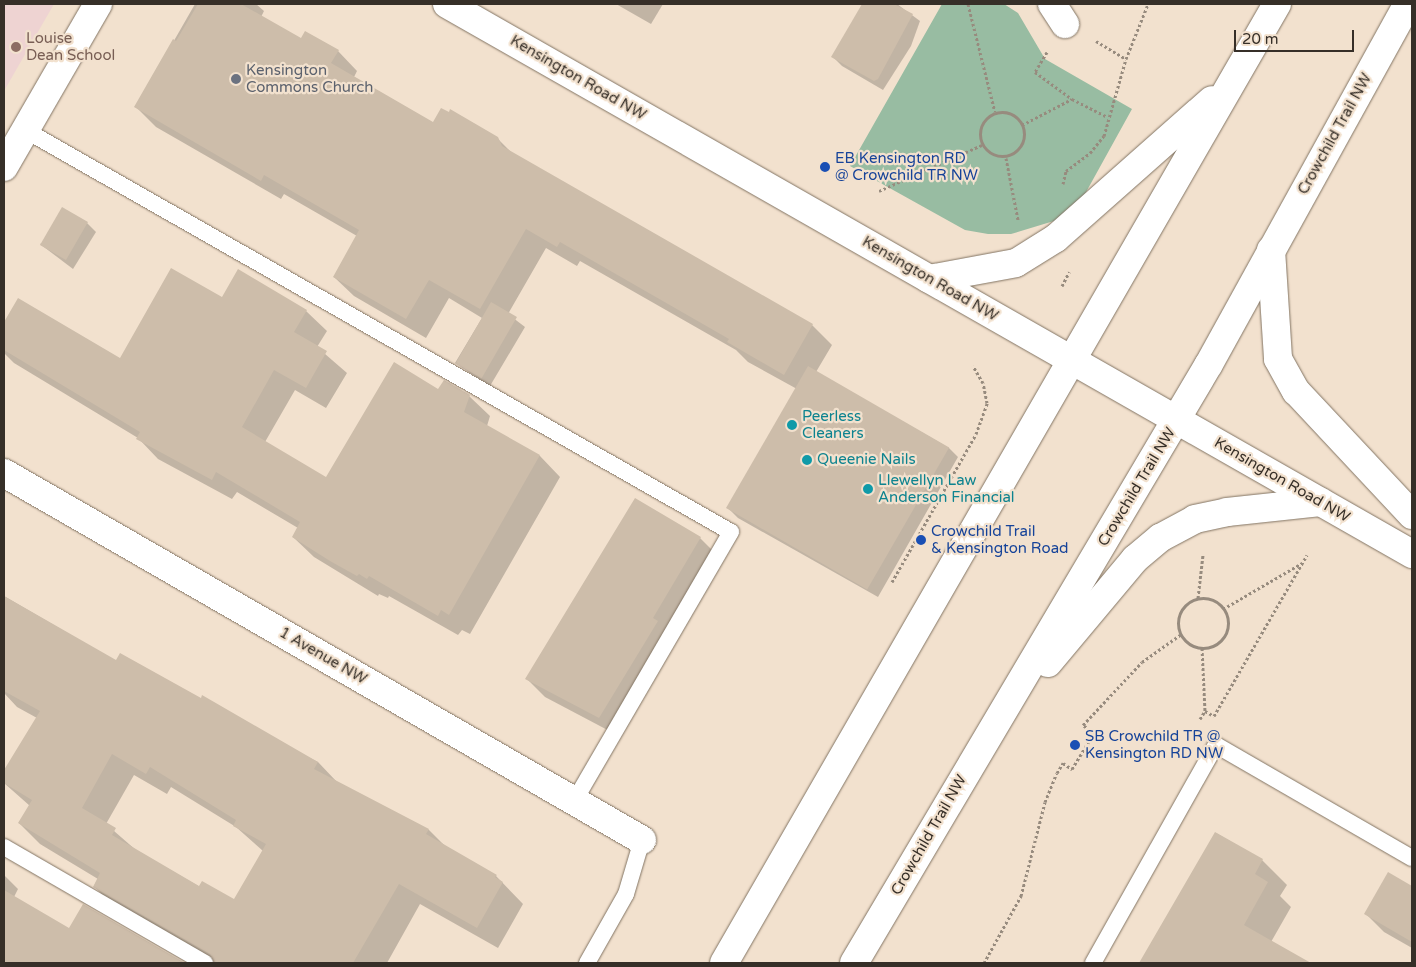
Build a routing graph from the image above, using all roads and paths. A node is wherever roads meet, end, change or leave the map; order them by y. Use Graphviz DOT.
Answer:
graph roads {
  1 [pos="98,4"];
  2 [pos="447,4"];
  3 [pos="968,4"];
  4 [pos="1148,4"];
  5 [pos="1277,4"];
  6 [pos="1408,4"];
  7 [pos="1058,14"];
  8 [pos="1228,86"];
  9 [pos="1072,99"];
  10 [pos="995,112"];
  11 [pos="1107,117"];
  12 [pos="1022,125"];
  13 [pos="25,130"];
  14 [pos="982,145"];
  15 [pos="1006,158"];
  16 [pos="4,167"];
  17 [pos="1062,186"];
  18 [pos="879,191"];
  19 [pos="1019,226"];
  20 [pos="1271,250"];
  21 [pos="929,279"];
  22 [pos="1072,361"];
  23 [pos="973,366"];
  24 [pos="1177,419"];
  25 [pos="4,473"];
  26 [pos="1320,502"];
  27 [pos="1412,515"];
  28 [pos="1203,547"];
  29 [pos="1412,554"];
  30 [pos="1302,563"];
  31 [pos="892,582"];
  32 [pos="1198,598"];
  33 [pos="1223,609"];
  34 [pos="1180,635"];
  35 [pos="1202,648"];
  36 [pos="1205,711"];
  37 [pos="986,738"];
  38 [pos="575,800"];
  39 [pos="642,840"];
  40 [pos="4,847"];
  41 [pos="1412,858"];
  42 [pos="205,963"];
  43 [pos="587,963"];
  44 [pos="724,963"];
  45 [pos="854,963"];
  46 [pos="984,963"];
  47 [pos="1093,963"];
  1 -- 13 [label="main road"];
  2 -- 21 [label="main road, Kensington Road NW"];
  3 -- 10 [label="path"];
  4 -- 11 [label="path"];
  5 -- 8 [label="main road"];
  6 -- 20 [label="main road, Crowchild Trail NW"];
  7 -- 9 [label="path"];
  8 -- 21 [label="main road"];
  8 -- 22 [label="main road"];
  9 -- 11 [label="path"];
  9 -- 12 [label="path"];
  10 -- 12 [label="path"];
  10 -- 14 [label="path"];
  11 -- 17 [label="path"];
  12 -- 15 [label="path"];
  13 -- 16 [label="main road"];
  13 -- 38 [label="lane"];
  14 -- 15 [label="path"];
  14 -- 18 [label="path"];
  15 -- 19 [label="path"];
  20 -- 24 [label="main road, Crowchild Trail NW"];
  20 -- 27 [label="main road"];
  21 -- 22 [label="main road, Kensington Road NW"];
  22 -- 24 [label="main road, Kensington Road NW"];
  22 -- 44 [label="main road"];
  23 -- 31 [label="path"];
  24 -- 26 [label="main road, Kensington Road NW"];
  24 -- 37 [label="main road, Crowchild Trail NW"];
  25 -- 38 [label="main road, 1 Avenue NW"];
  26 -- 29 [label="main road, Kensington Road NW"];
  26 -- 37 [label="main road"];
  28 -- 32 [label="path"];
  30 -- 33 [label="path"];
  32 -- 33 [label="path"];
  32 -- 34 [label="path"];
  33 -- 35 [label="path"];
  34 -- 35 [label="path"];
  34 -- 46 [label="path"];
  35 -- 36 [label="path"];
  37 -- 45 [label="main road, Crowchild Trail NW"];
  38 -- 39 [label="main road, 1 Avenue NW"];
  39 -- 43 [label="lane"];
  40 -- 42 [label="lane"];
  41 -- 47 [label="lane"];
}
